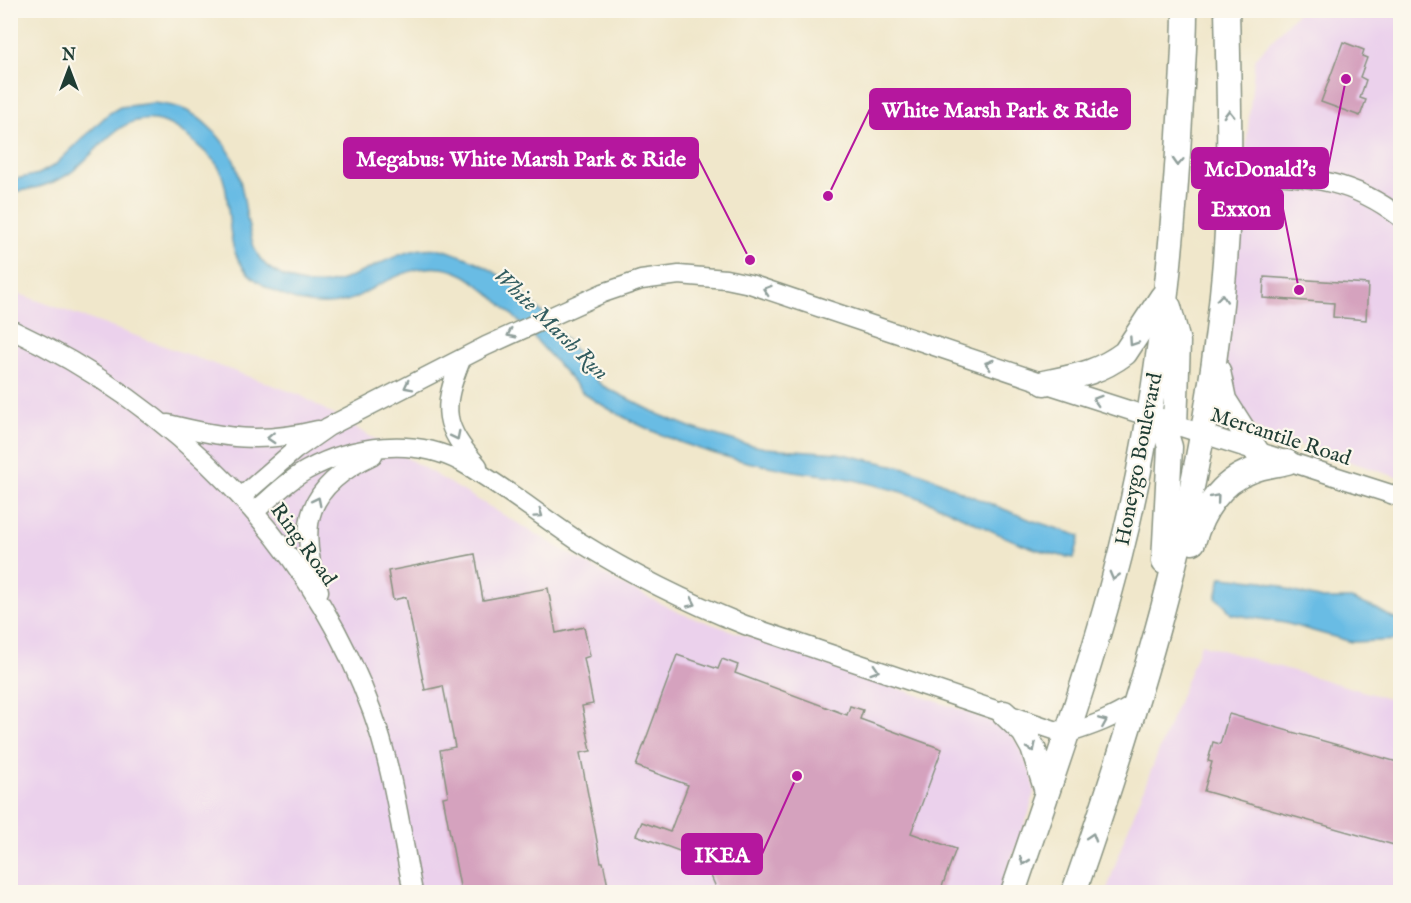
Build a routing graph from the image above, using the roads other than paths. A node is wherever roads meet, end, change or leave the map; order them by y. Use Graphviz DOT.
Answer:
graph roads {
  1 [pos="1185,10"];
  2 [pos="1227,10"];
  3 [pos="1229,172"];
  4 [pos="1401,217"];
  5 [pos="1165,293"];
  6 [pos="10,329"];
  7 [pos="1215,356"];
  8 [pos="460,360"];
  9 [pos="1044,383"];
  10 [pos="1162,421"];
  11 [pos="164,423"];
  12 [pos="328,427"];
  13 [pos="1204,435"];
  14 [pos="392,446"];
  15 [pos="1257,452"];
  16 [pos="1287,462"];
  17 [pos="491,481"];
  18 [pos="241,497"];
  19 [pos="1401,497"];
  20 [pos="254,512"];
  21 [pos="329,618"];
  22 [pos="1160,619"];
  23 [pos="1147,668"];
  24 [pos="1136,703"];
  25 [pos="1004,713"];
  26 [pos="1066,734"];
  27 [pos="1047,791"];
  28 [pos="413,892"];
  29 [pos="1013,892"];
  30 [pos="1074,892"];
  1 -- 5 [label="main road, one-way"];
  3 -- 2 [label="main road, one-way"];
  3 -- 4 [label="street"];
  7 -- 3 [label="main road, one-way"];
  5 -- 9 [label="main road, one-way"];
  5 -- 10 [label="main road"];
  6 -- 11 [label="street, Ring Road"];
  7 -- 13 [label="main road"];
  7 -- 15 [label="main road"];
  9 -- 8 [label="street, Mercantile Road, one-way"];
  8 -- 12 [label="street, Mercantile Road, one-way"];
  8 -- 17 [label="street, one-way"];
  10 -- 9 [label="street, Mercantile Road, one-way"];
  10 -- 13 [label="street, Mercantile Road"];
  10 -- 22 [label="main road"];
  10 -- 26 [label="main road, Honeygo Boulevard, one-way"];
  12 -- 11 [label="street, one-way"];
  11 -- 18 [label="street, Ring Road"];
  12 -- 18 [label="street"];
  13 -- 15 [label="street, Mercantile Road"];
  13 -- 22 [label="main road"];
  14 -- 17 [label="street"];
  14 -- 20 [label="street"];
  21 -- 14 [label="street, one-way"];
  15 -- 16 [label="street, Mercantile Road"];
  16 -- 19 [label="street, Mercantile Road"];
  23 -- 16 [label="main road, one-way"];
  17 -- 25 [label="street, one-way"];
  18 -- 20 [label="street, Ring Road"];
  20 -- 21 [label="street, Ring Road"];
  21 -- 28 [label="street, Ring Road"];
  22 -- 23 [label="main road"];
  23 -- 24 [label="main road"];
  26 -- 24 [label="street, one-way"];
  30 -- 24 [label="main road, one-way"];
  25 -- 26 [label="street"];
  25 -- 27 [label="main road, one-way"];
  26 -- 27 [label="main road, Honeygo Boulevard"];
  27 -- 29 [label="main road, Honeygo Boulevard, one-way"];
}
